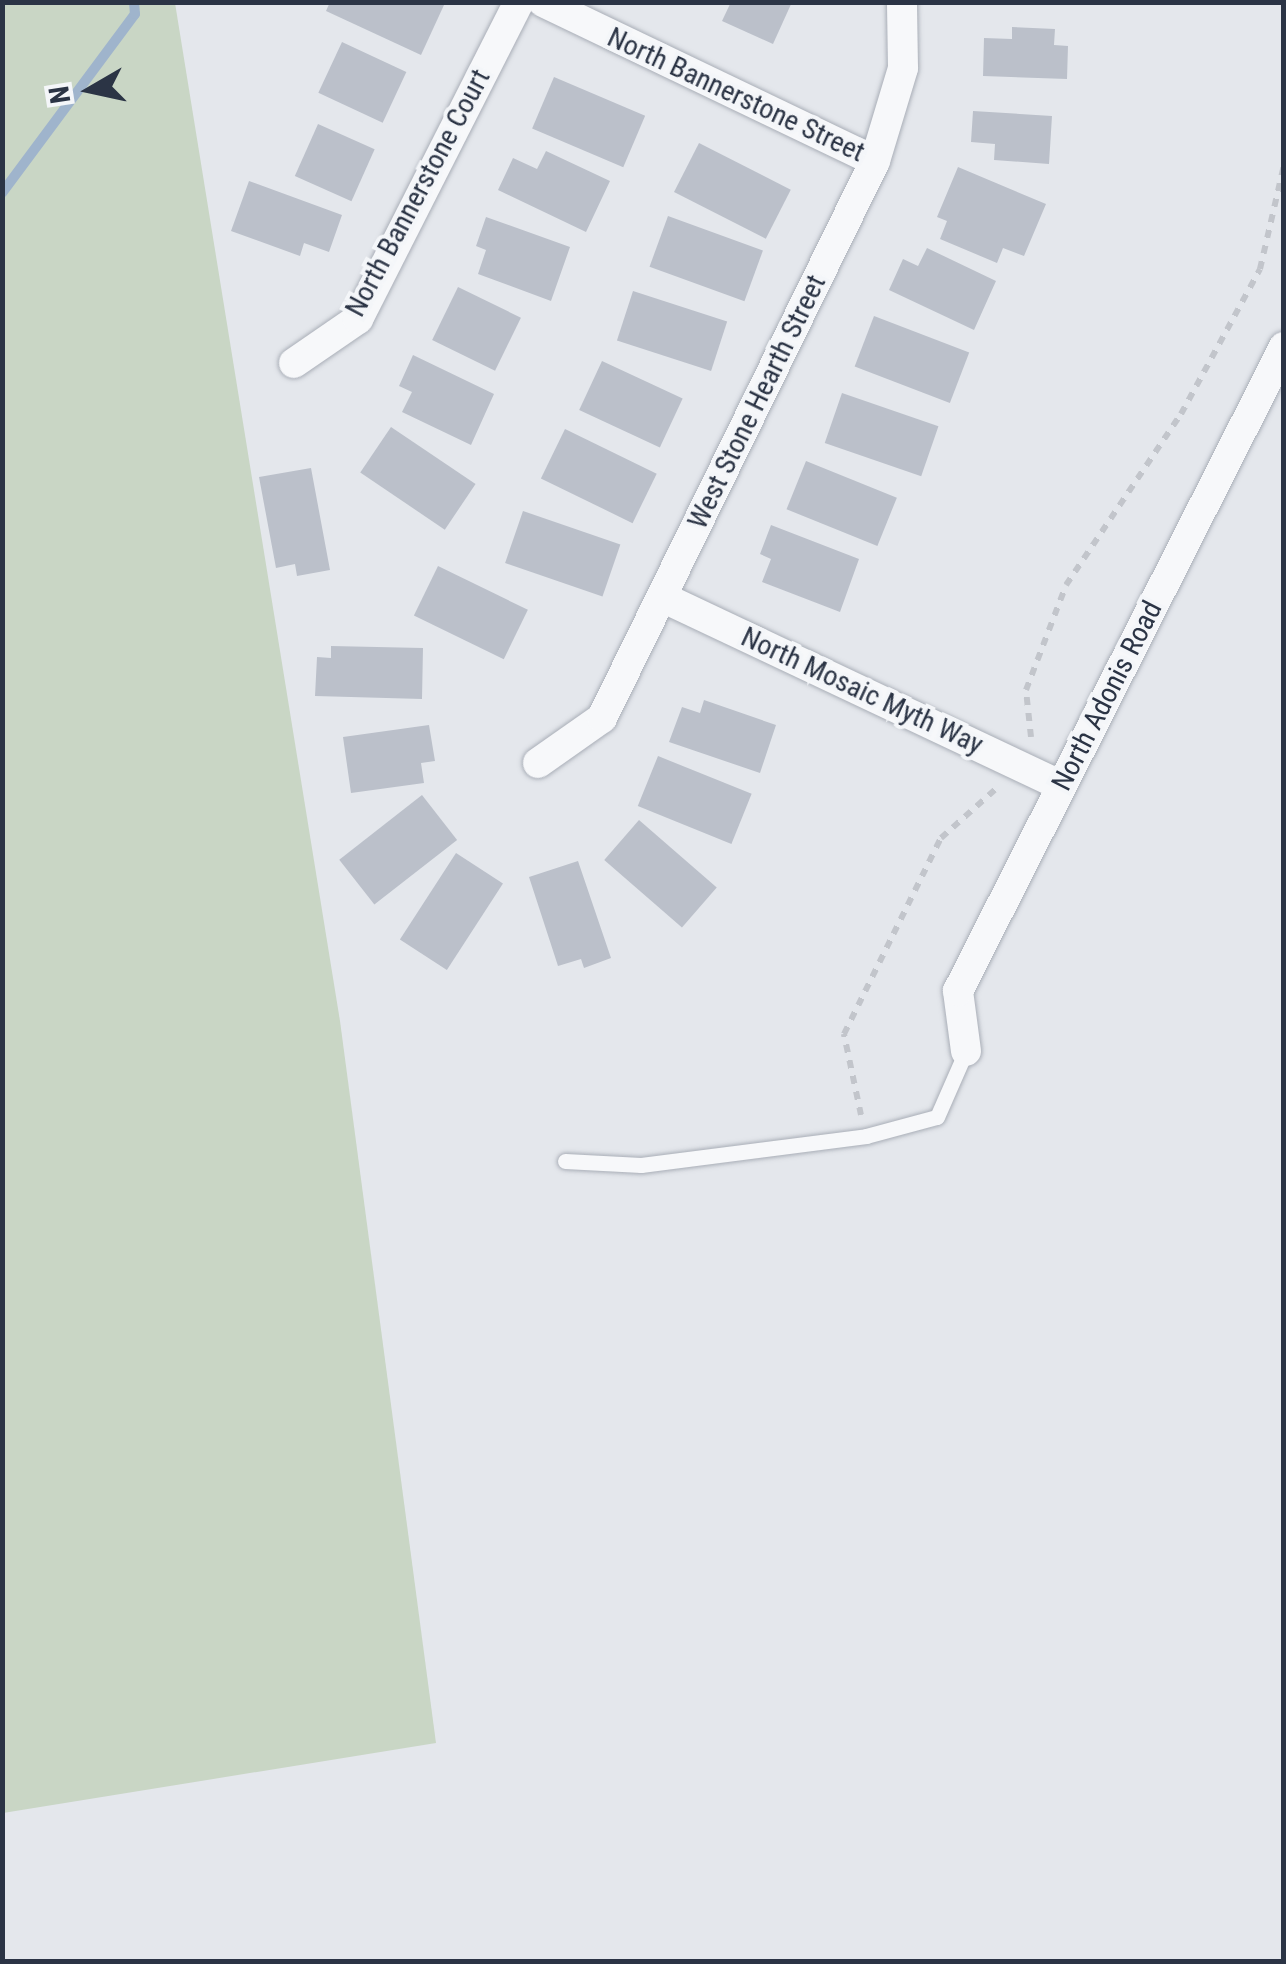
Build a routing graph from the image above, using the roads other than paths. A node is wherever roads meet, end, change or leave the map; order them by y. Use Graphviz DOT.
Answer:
graph roads {
  1 [pos="518,2"];
  2 [pos="543,2"];
  3 [pos="902,2"];
  4 [pos="875,161"];
  5 [pos="1284,347"];
  6 [pos="294,363"];
  7 [pos="662,597"];
  8 [pos="538,763"];
  9 [pos="1062,786"];
  10 [pos="966,1051"];
  11 [pos="565,1161"];
  1 -- 6 [label="street, North Bannerstone Court"];
  2 -- 4 [label="street, North Bannerstone Street"];
  3 -- 4 [label="street, West Stone Hearth Street"];
  4 -- 7 [label="street, West Stone Hearth Street"];
  5 -- 9 [label="street, North Adonis Road"];
  7 -- 8 [label="street, West Stone Hearth Street"];
  7 -- 9 [label="street, North Mosaic Myth Way"];
  9 -- 10 [label="street, North Adonis Road"];
  10 -- 11 [label="lane"];
}
